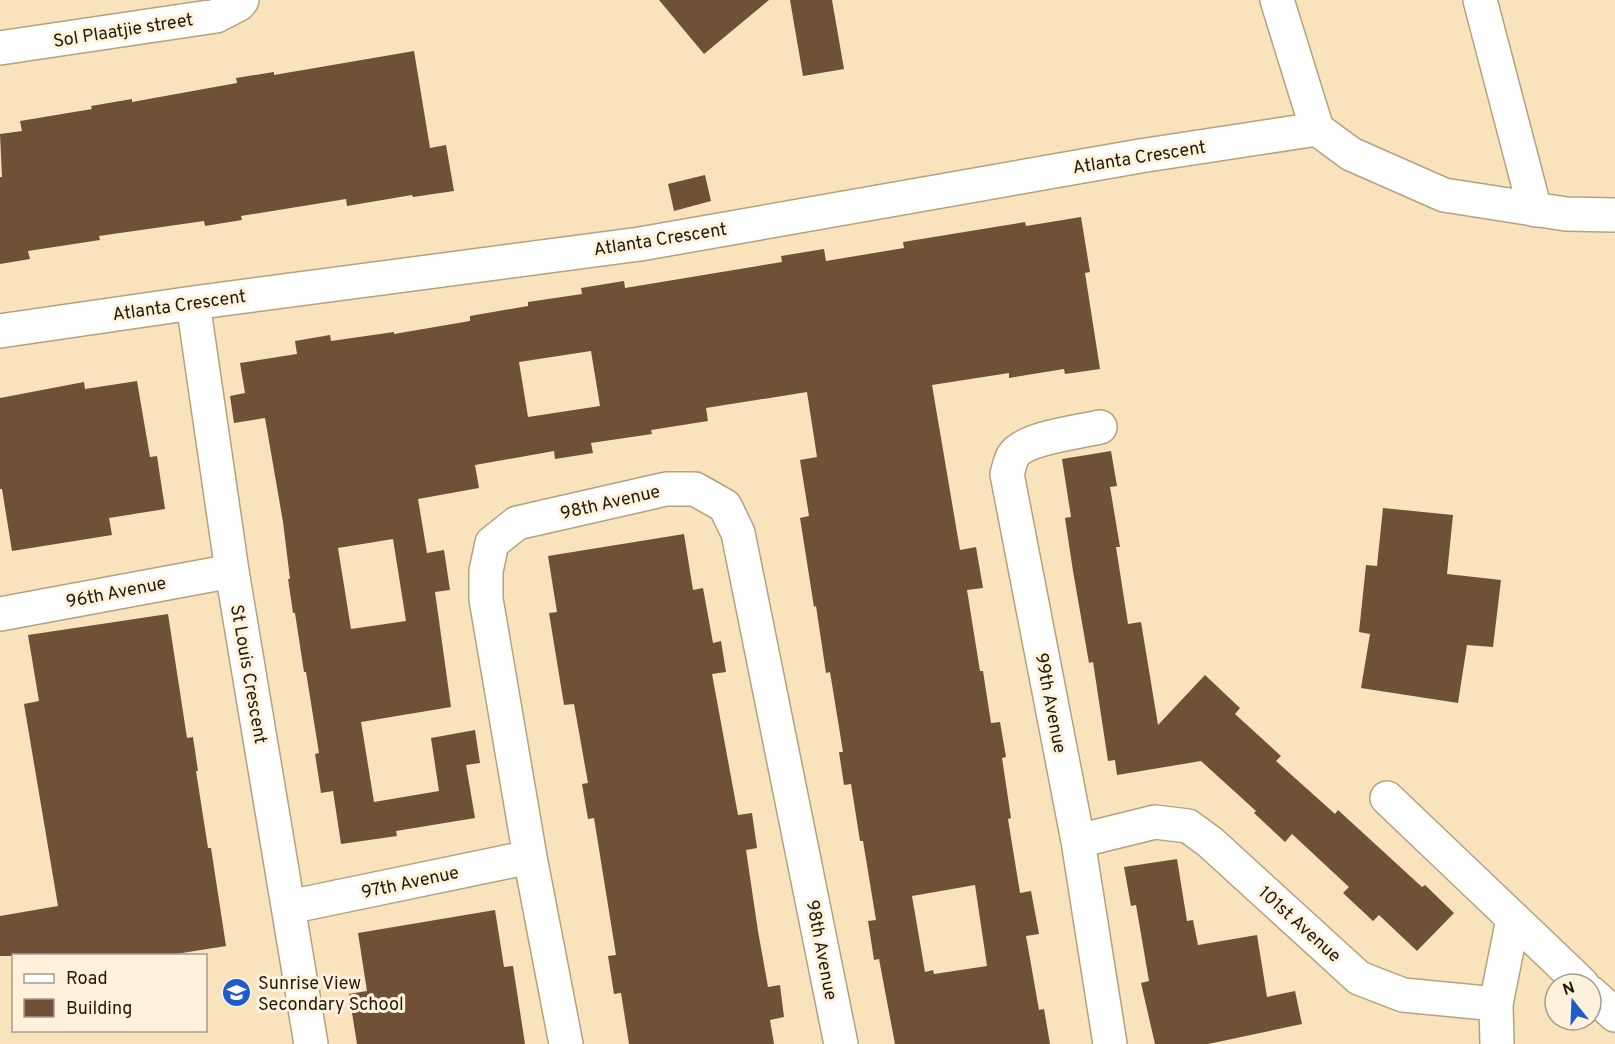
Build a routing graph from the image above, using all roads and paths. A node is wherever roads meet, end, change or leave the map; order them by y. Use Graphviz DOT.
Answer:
graph roads {
  1 [pos="242,0"];
  2 [pos="1277,0"];
  3 [pos="1480,0"];
  4 [pos="1,42"];
  5 [pos="1317,129"];
  6 [pos="1535,210"];
  7 [pos="1615,215"];
  8 [pos="193,303"];
  9 [pos="0,331"];
  10 [pos="1100,427"];
  11 [pos="232,571"];
  12 [pos="0,614"];
  13 [pos="1387,798"];
  14 [pos="1078,841"];
  15 [pos="530,858"];
  16 [pos="289,907"];
  17 [pos="1513,919"];
  18 [pos="1569,972"];
  19 [pos="1496,1004"];
  20 [pos="1603,1004"];
  21 [pos="1615,1016"];
  22 [pos="311,1044"];
  23 [pos="566,1044"];
  24 [pos="841,1044"];
  25 [pos="1110,1044"];
  26 [pos="1497,1044"];
  1 -- 4 [label="street, Sol Plaatjie street"];
  2 -- 5 [label="street"];
  3 -- 6 [label="street"];
  5 -- 6 [label="street"];
  5 -- 8 [label="street, Atlanta Crescent"];
  6 -- 7 [label="street"];
  8 -- 9 [label="street, Atlanta Crescent"];
  8 -- 11 [label="street, St Louis Crescent"];
  10 -- 14 [label="street, 99th Avenue"];
  11 -- 12 [label="street, 96th Avenue"];
  11 -- 16 [label="street, St Louis Crescent"];
  13 -- 17 [label="street"];
  14 -- 19 [label="street, 101st Avenue"];
  14 -- 25 [label="street, 99th Avenue"];
  15 -- 16 [label="street, 97th Avenue"];
  15 -- 23 [label="street, 98th Avenue"];
  15 -- 24 [label="street, 98th Avenue"];
  16 -- 22 [label="street, St Louis Crescent"];
  17 -- 18 [label="street"];
  17 -- 19 [label="street"];
  19 -- 26 [label="street"];
  20 -- 21 [label="street"];
}
